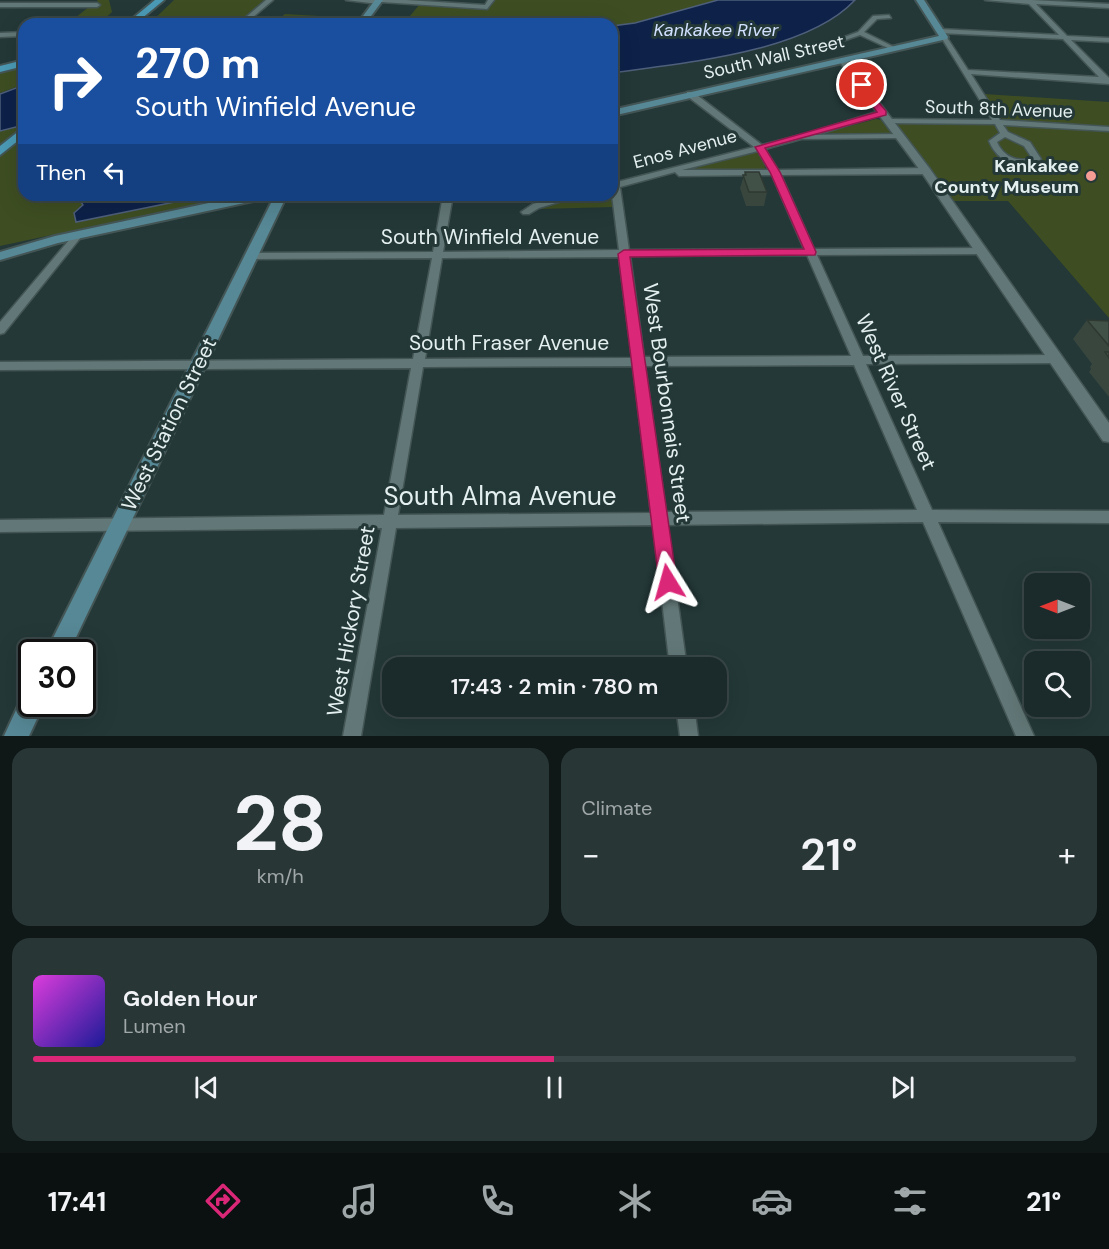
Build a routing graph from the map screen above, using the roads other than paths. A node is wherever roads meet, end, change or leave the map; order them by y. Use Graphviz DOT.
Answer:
graph roads {
  1 [pos="20,0"];
  2 [pos="160,0"];
  3 [pos="270,0"];
  4 [pos="349,0"];
  5 [pos="491,0"];
  6 [pos="920,0"];
  7 [pos="988,0"];
  8 [pos="379,1"];
  9 [pos="1030,1"];
  10 [pos="0,5"];
  11 [pos="12,5"];
  12 [pos="97,5"];
  13 [pos="1109,6"];
  14 [pos="0,13"];
  15 [pos="889,17"];
  16 [pos="138,18"];
  17 [pos="146,18"];
  18 [pos="248,18"];
  19 [pos="365,18"];
  20 [pos="860,33"];
  21 [pos="0,34"];
  22 [pos="18,34"];
  23 [pos="942,34"];
  24 [pos="1065,37"];
  25 [pos="1109,40"];
  26 [pos="834,42"];
  27 [pos="892,48"];
  28 [pos="843,61"];
  29 [pos="18,62"];
  30 [pos="0,67"];
  31 [pos="967,72"];
  32 [pos="1108,81"];
  33 [pos="690,94"];
  34 [pos="618,112"];
  35 [pos="886,117"];
  36 [pos="18,122"];
  37 [pos="999,122"];
  38 [pos="1109,129"];
  39 [pos="1005,134"];
  40 [pos="18,136"];
  41 [pos="900,136"];
  42 [pos="0,137"];
  43 [pos="801,137"];
  44 [pos="760,147"];
  45 [pos="0,152"];
  46 [pos="926,171"];
  47 [pos="775,172"];
  48 [pos="660,173"];
  49 [pos="618,183"];
  50 [pos="235,201"];
  51 [pos="278,201"];
  52 [pos="447,201"];
  53 [pos="555,201"];
  54 [pos="616,201"];
  55 [pos="526,212"];
  56 [pos="78,235"];
  57 [pos="55,240"];
  58 [pos="0,249"];
  59 [pos="981,251"];
  60 [pos="811,252"];
  61 [pos="624,254"];
  62 [pos="437,255"];
  63 [pos="0,256"];
  64 [pos="251,256"];
  65 [pos="0,330"];
  66 [pos="1054,359"];
  67 [pos="859,360"];
  68 [pos="639,362"];
  69 [pos="418,363"];
  70 [pos="197,365"];
  71 [pos="0,366"];
  72 [pos="1109,436"];
  73 [pos="928,516"];
  74 [pos="1109,517"];
  75 [pos="660,519"];
  76 [pos="390,521"];
  77 [pos="120,524"];
  78 [pos="0,526"];
  79 [pos="63,639"];
  80 [pos="679,657"];
  81 [pos="26,717"];
  82 [pos="686,717"];
  83 [pos="16,736"];
  84 [pos="352,736"];
  85 [pos="689,736"];
  86 [pos="1025,736"];
  1 -- 11 [label="street"];
  2 -- 16 [label="main road"];
  2 -- 17 [label="main road"];
  3 -- 18 [label="street"];
  4 -- 8 [label="street"];
  5 -- 8 [label="street"];
  6 -- 23 [label="main road"];
  7 -- 9 [label="street"];
  8 -- 19 [label="main road"];
  9 -- 13 [label="street"];
  9 -- 24 [label="street"];
  10 -- 11 [label="street"];
  11 -- 12 [label="street"];
  11 -- 14 [label="street"];
  15 -- 20 [label="street"];
  20 -- 26 [label="street"];
  20 -- 27 [label="street"];
  21 -- 22 [label="street"];
  23 -- 24 [label="street"];
  23 -- 27 [label="main road, South Wall Street"];
  23 -- 31 [label="street"];
  24 -- 25 [label="street"];
  24 -- 32 [label="street"];
  27 -- 28 [label="main road, South Wall Street"];
  28 -- 33 [label="main road, South Wall Street"];
  28 -- 35 [label="street"];
  29 -- 30 [label="main road"];
  31 -- 32 [label="street"];
  31 -- 37 [label="street"];
  33 -- 34 [label="main road, South Wall Street"];
  33 -- 44 [label="street, West River Street"];
  35 -- 37 [label="street, South 8th Avenue"];
  35 -- 41 [label="street"];
  35 -- 43 [label="street, Enos Avenue"];
  36 -- 42 [label="main road"];
  37 -- 38 [label="street, South 8th Avenue"];
  37 -- 39 [label="street"];
  39 -- 39 [label="street"];
  40 -- 45 [label="main road"];
  41 -- 43 [label="street, Enos Avenue"];
  41 -- 46 [label="street"];
  43 -- 44 [label="street, Enos Avenue"];
  44 -- 47 [label="street, West River Street"];
  44 -- 48 [label="street, Enos Avenue"];
  46 -- 47 [label="street"];
  46 -- 59 [label="street"];
  47 -- 48 [label="street"];
  47 -- 60 [label="street, West River Street"];
  48 -- 49 [label="street, Enos Avenue"];
  50 -- 56 [label="main road"];
  51 -- 64 [label="main road, West Station Street"];
  52 -- 62 [label="street, West Hickory Street"];
  53 -- 55 [label="street"];
  54 -- 61 [label="street, West Bourbonnais Street"];
  56 -- 57 [label="main road"];
  56 -- 65 [label="street"];
  57 -- 58 [label="main road"];
  57 -- 63 [label="main road"];
  59 -- 60 [label="street, South Winfield Avenue"];
  59 -- 66 [label="street"];
  60 -- 61 [label="street, South Winfield Avenue"];
  60 -- 67 [label="street, West River Street"];
  61 -- 62 [label="street, South Winfield Avenue"];
  61 -- 68 [label="street, West Bourbonnais Street"];
  62 -- 64 [label="street, South Winfield Avenue"];
  62 -- 69 [label="street, West Hickory Street"];
  64 -- 70 [label="main road, West Station Street"];
  66 -- 67 [label="street, South Fraser Avenue"];
  66 -- 72 [label="street"];
  67 -- 68 [label="street, South Fraser Avenue"];
  67 -- 73 [label="street, West River Street"];
  68 -- 69 [label="street, South Fraser Avenue"];
  68 -- 75 [label="street, West Bourbonnais Street"];
  69 -- 70 [label="street, South Fraser Avenue"];
  69 -- 76 [label="street, West Hickory Street"];
  70 -- 71 [label="street, South Fraser Avenue"];
  70 -- 77 [label="main road, West Station Street"];
  73 -- 74 [label="street, South Alma Avenue"];
  73 -- 75 [label="street, South Alma Avenue"];
  73 -- 86 [label="street, West River Street"];
  75 -- 76 [label="street, South Alma Avenue"];
  75 -- 80 [label="street, West Bourbonnais Street"];
  76 -- 77 [label="street, South Alma Avenue"];
  76 -- 84 [label="street, West Hickory Street"];
  77 -- 78 [label="street, South Alma Avenue"];
  77 -- 79 [label="main road, West Station Street"];
  81 -- 83 [label="main road"];
  82 -- 85 [label="street"];
}
